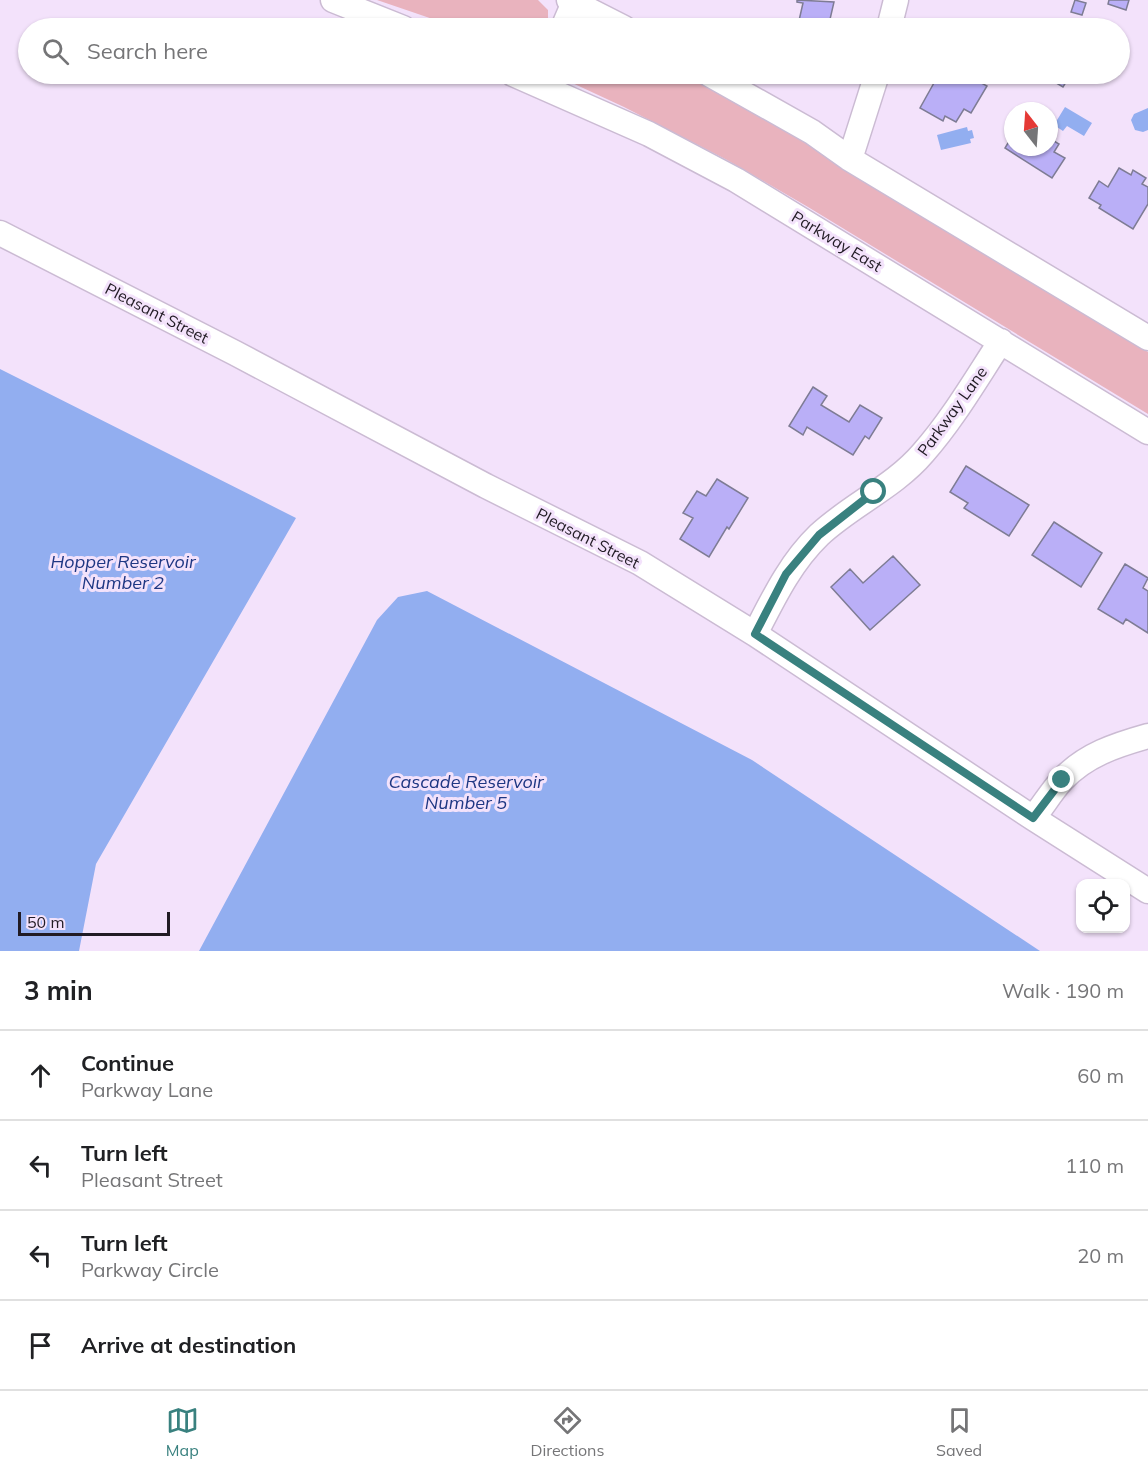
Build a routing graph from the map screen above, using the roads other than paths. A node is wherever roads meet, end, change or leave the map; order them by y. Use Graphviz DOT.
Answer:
graph roads {
  1 [pos="333,0"];
  2 [pos="896,0"];
  3 [pos="573,1"];
  4 [pos="378,18"];
  5 [pos="567,18"];
  6 [pos="605,18"];
  7 [pos="892,18"];
  8 [pos="551,84"];
  9 [pos="727,84"];
  10 [pos="873,84"];
  11 [pos="850,159"];
  12 [pos="0,233"];
  13 [pos="1148,338"];
  14 [pos="1001,341"];
  15 [pos="1148,432"];
  16 [pos="755,634"];
  17 [pos="1148,736"];
  18 [pos="1033,818"];
  19 [pos="1148,891"];
  1 -- 4 [label="street"];
  2 -- 7 [label="street"];
  3 -- 5 [label="street"];
  3 -- 6 [label="street"];
  8 -- 14 [label="street, Parkway East"];
  9 -- 11 [label="street"];
  10 -- 11 [label="street"];
  11 -- 13 [label="street"];
  12 -- 16 [label="street, Pleasant Street"];
  14 -- 15 [label="street, Parkway East"];
  14 -- 16 [label="street, Parkway Lane"];
  16 -- 18 [label="street, Pleasant Street"];
  17 -- 18 [label="street"];
  18 -- 19 [label="street, Pleasant Street"];
}
